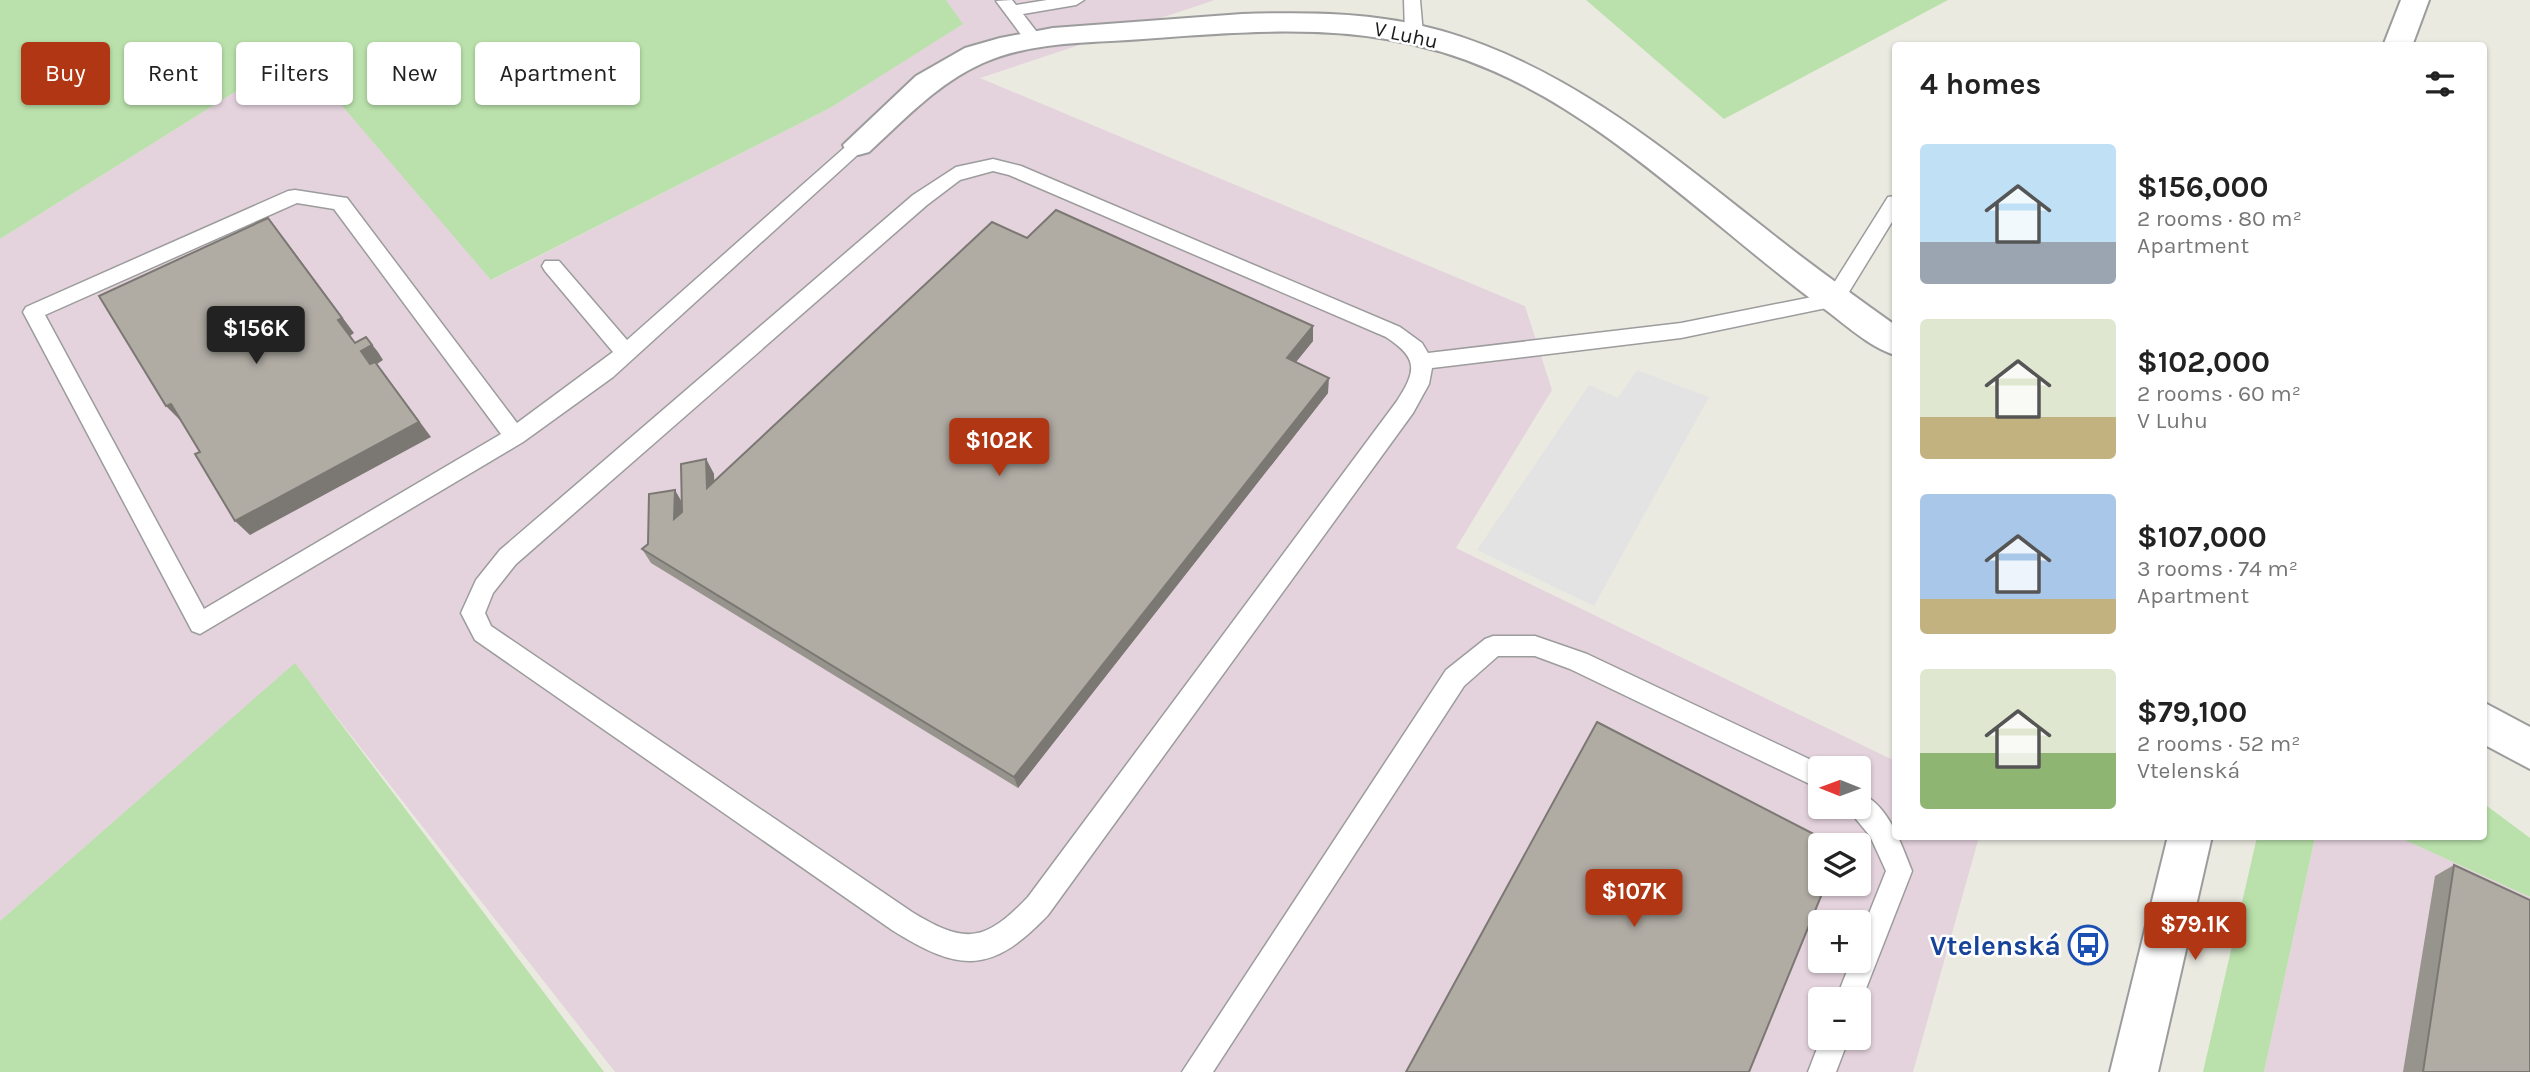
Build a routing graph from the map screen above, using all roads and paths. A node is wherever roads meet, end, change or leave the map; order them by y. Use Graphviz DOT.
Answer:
graph roads {
  1 [pos="1076,0"];
  2 [pos="1412,0"];
  3 [pos="2415,0"];
  4 [pos="1008,5"];
  5 [pos="1414,34"];
  6 [pos="1034,40"];
  7 [pos="2399,42"];
  8 [pos="858,145"];
  9 [pos="1892,207"];
  10 [pos="552,266"];
  11 [pos="1834,300"];
  12 [pos="1892,340"];
  13 [pos="626,353"];
  14 [pos="1423,361"];
  15 [pos="515,436"];
  16 [pos="2487,724"];
  17 [pos="2530,750"];
  18 [pos="1808,771"];
  19 [pos="1871,818"];
  20 [pos="2189,840"];
  21 [pos="1855,987"];
  22 [pos="1830,1050"];
  23 [pos="1196,1072"];
  24 [pos="1822,1072"];
  25 [pos="2134,1072"];
  1 -- 4 [label="lane"];
  2 -- 5 [label="lane"];
  3 -- 7 [label="street"];
  4 -- 6 [label="lane"];
  5 -- 6 [label="street, V Luhu"];
  5 -- 11 [label="street, V Luhu"];
  6 -- 8 [label="street, V Luhu"];
  8 -- 13 [label="lane"];
  9 -- 11 [label="lane"];
  10 -- 13 [label="lane"];
  11 -- 12 [label="street, V Luhu"];
  11 -- 14 [label="lane"];
  13 -- 15 [label="lane"];
  14 -- 14 [label="lane"];
  15 -- 15 [label="lane"];
  16 -- 17 [label="street"];
  18 -- 23 [label="lane"];
  19 -- 21 [label="lane"];
  20 -- 25 [label="street"];
  22 -- 24 [label="lane"];
}
